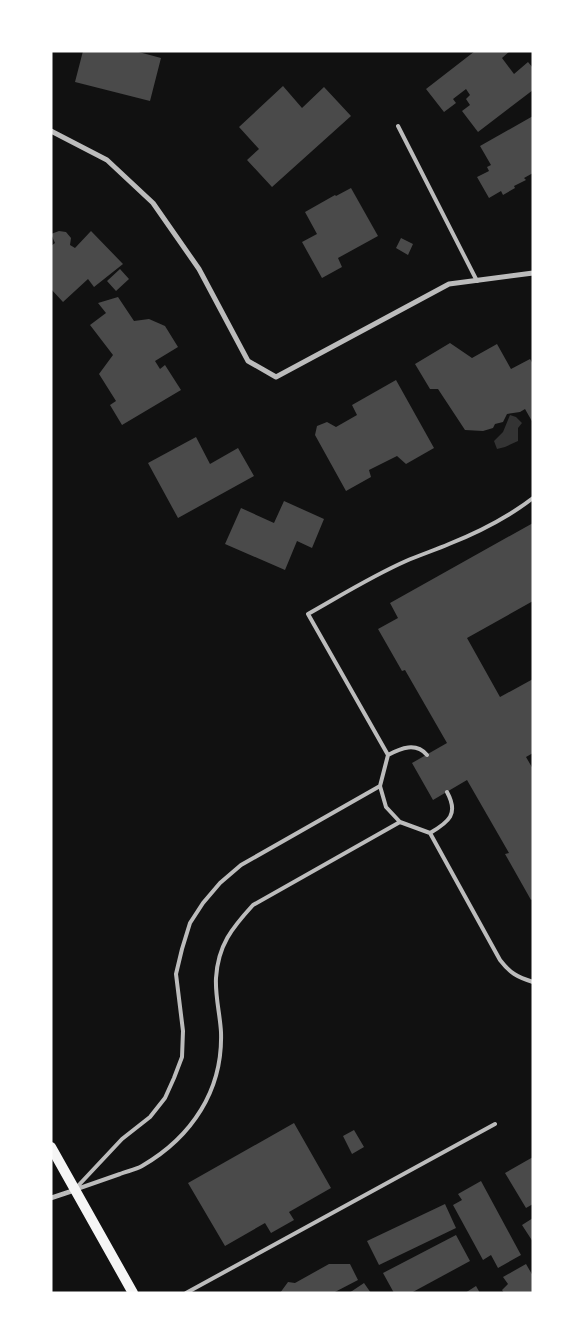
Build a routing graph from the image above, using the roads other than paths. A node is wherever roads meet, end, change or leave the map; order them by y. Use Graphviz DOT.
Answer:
graph roads {
  1 [pos="398,126"];
  2 [pos="51,131"];
  3 [pos="533,273"];
  4 [pos="477,281"];
  5 [pos="533,498"];
  6 [pos="388,755"];
  7 [pos="427,755"];
  8 [pos="380,786"];
  9 [pos="447,792"];
  10 [pos="400,822"];
  11 [pos="430,833"];
  12 [pos="533,982"];
  13 [pos="495,1124"];
  14 [pos="51,1147"];
  15 [pos="75,1190"];
  16 [pos="51,1198"];
  17 [pos="134,1293"];
  18 [pos="186,1293"];
  1 -- 4 [label="lane"];
  2 -- 4 [label="street"];
  3 -- 4 [label="street"];
  5 -- 6 [label="lane"];
  6 -- 7 [label="lane"];
  6 -- 8 [label="lane"];
  8 -- 10 [label="lane"];
  8 -- 15 [label="lane"];
  9 -- 11 [label="lane"];
  10 -- 11 [label="lane"];
  10 -- 15 [label="lane"];
  11 -- 12 [label="lane"];
  13 -- 18 [label="lane"];
  14 -- 15 [label="main road"];
  15 -- 16 [label="street"];
  15 -- 17 [label="main road"];
}
